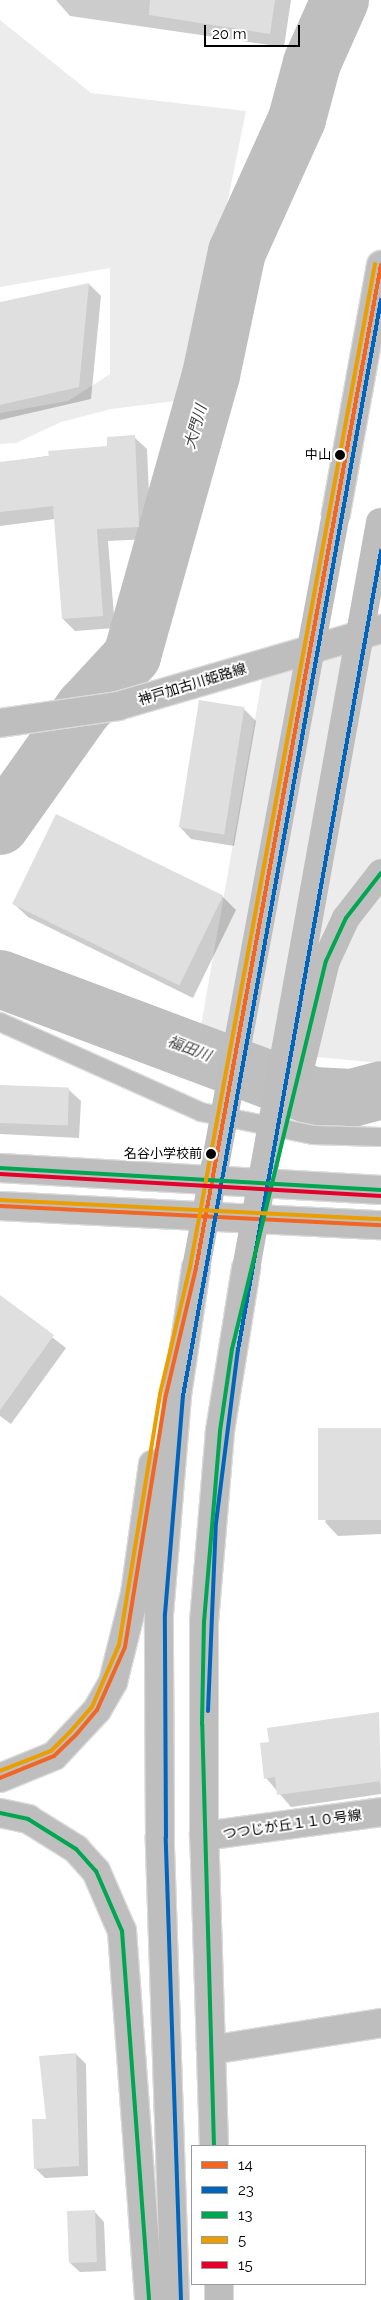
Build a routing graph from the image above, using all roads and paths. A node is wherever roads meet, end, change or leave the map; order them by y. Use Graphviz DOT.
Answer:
graph roads {
  1 [pos="381,265"];
  2 [pos="380,519"];
  3 [pos="381,629"];
  4 [pos="0,723"];
  5 [pos="381,873"];
  6 [pos="0,1022"];
  7 [pos="381,1137"];
  8 [pos="0,1168"];
  9 [pos="381,1190"];
  10 [pos="0,1206"];
  11 [pos="381,1224"];
  12 [pos="196,1268"];
  13 [pos="250,1269"];
  14 [pos="0,1778"];
  15 [pos="381,1812"];
  16 [pos="0,1813"];
  17 [pos="204,1836"];
  18 [pos="381,2023"];
  19 [pos="211,2050"];
  20 [pos="214,2145"];
  21 [pos="219,2285"];
  22 [pos="149,2300"];
  23 [pos="175,2300"];
  24 [pos="220,2300"];
  1 -- 12 [label="street, bridge"];
  2 -- 13 [label="street, bridge"];
  3 -- 4 [label="street, 神戸加古川姫路線"];
  5 -- 13 [label="street, bridge"];
  6 -- 7 [label="lane"];
  8 -- 9 [label="street"];
  10 -- 11 [label="street"];
  12 -- 14 [label="street"];
  12 -- 23 [label="street"];
  13 -- 17 [label="street"];
  15 -- 17 [label="street, つつじが丘１１０号線"];
  16 -- 22 [label="street"];
  17 -- 19 [label="street"];
  18 -- 19 [label="street"];
  19 -- 20 [label="street"];
  21 -- 24 [label="street"];
}
